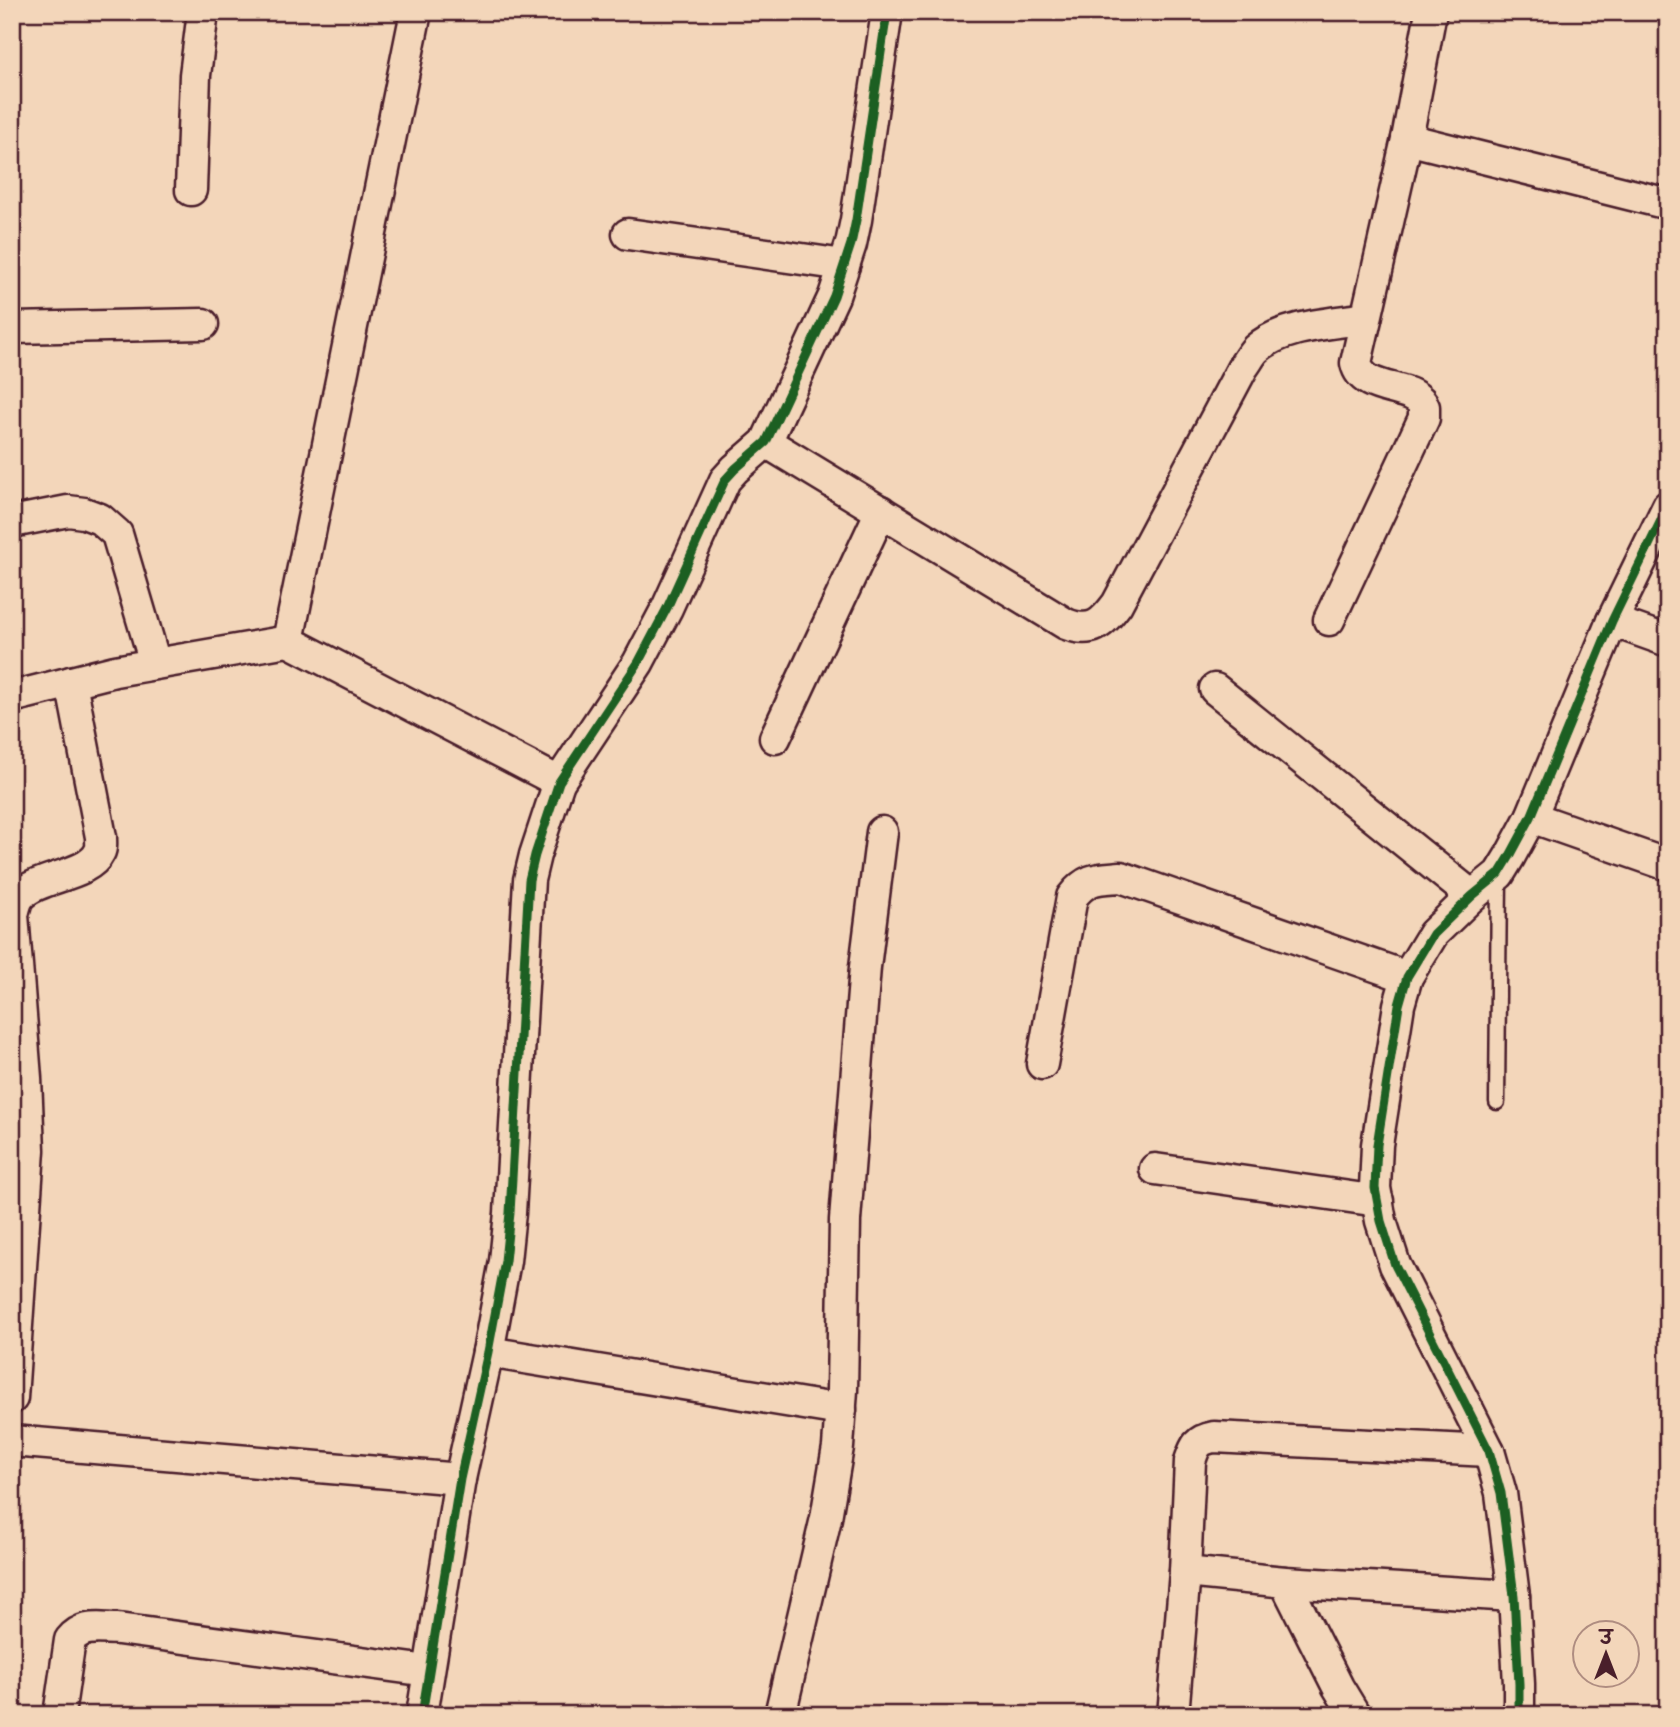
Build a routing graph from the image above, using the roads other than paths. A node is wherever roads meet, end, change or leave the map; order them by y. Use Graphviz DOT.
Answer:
graph roads {
  1 [pos="203,12"];
  2 [pos="416,12"];
  3 [pos="887,12"];
  4 [pos="1431,12"];
  5 [pos="1408,139"];
  6 [pos="191,190"];
  7 [pos="1668,204"];
  8 [pos="628,234"];
  9 [pos="844,265"];
  10 [pos="1366,318"];
  11 [pos="203,324"];
  12 [pos="12,328"];
  13 [pos="766,442"];
  14 [pos="1668,506"];
  15 [pos="881,511"];
  16 [pos="12,522"];
  17 [pos="1329,620"];
  18 [pos="1612,621"];
  19 [pos="288,641"];
  20 [pos="1668,642"];
  21 [pos="155,663"];
  22 [pos="71,682"];
  23 [pos="1215,690"];
  24 [pos="12,697"];
  25 [pos="775,738"];
  26 [pos="559,782"];
  27 [pos="1531,817"];
  28 [pos="882,832"];
  29 [pos="1668,865"];
  30 [pos="1499,874"];
  31 [pos="1472,896"];
  32 [pos="1406,977"];
  33 [pos="1042,1064"];
  34 [pos="1497,1102"];
  35 [pos="1155,1169"];
  36 [pos="1378,1201"];
  37 [pos="488,1352"];
  38 [pos="12,1398"];
  39 [pos="841,1410"];
  40 [pos="12,1441"];
  41 [pos="1489,1451"];
  42 [pos="460,1479"];
  43 [pos="1185,1572"];
  44 [pos="1285,1582"];
  45 [pos="1514,1596"];
  46 [pos="428,1671"];
  47 [pos="59,1715"];
  48 [pos="422,1715"];
  49 [pos="780,1715"];
  50 [pos="1173,1715"];
  51 [pos="1354,1715"];
  52 [pos="1518,1715"];
  1 -- 6 [label="street"];
  2 -- 19 [label="street"];
  3 -- 9 [label="street"];
  4 -- 5 [label="street"];
  5 -- 7 [label="street"];
  5 -- 10 [label="street"];
  8 -- 9 [label="street"];
  9 -- 13 [label="street"];
  10 -- 15 [label="street"];
  10 -- 17 [label="street"];
  11 -- 12 [label="street"];
  13 -- 15 [label="street"];
  13 -- 26 [label="street"];
  14 -- 18 [label="street"];
  15 -- 25 [label="street"];
  16 -- 21 [label="street"];
  18 -- 20 [label="street"];
  18 -- 27 [label="street"];
  19 -- 21 [label="street"];
  19 -- 26 [label="street"];
  21 -- 22 [label="street"];
  22 -- 24 [label="street"];
  22 -- 38 [label="street"];
  23 -- 31 [label="street"];
  26 -- 37 [label="street"];
  27 -- 29 [label="street"];
  27 -- 30 [label="street"];
  28 -- 39 [label="street"];
  30 -- 31 [label="street"];
  30 -- 34 [label="lane"];
  31 -- 32 [label="street"];
  32 -- 33 [label="street"];
  32 -- 36 [label="street"];
  35 -- 36 [label="street"];
  36 -- 41 [label="street"];
  37 -- 39 [label="street"];
  37 -- 42 [label="street"];
  39 -- 49 [label="street"];
  40 -- 42 [label="street"];
  41 -- 43 [label="street"];
  41 -- 45 [label="street"];
  42 -- 46 [label="street"];
  43 -- 44 [label="street"];
  43 -- 50 [label="street"];
  44 -- 45 [label="street"];
  44 -- 51 [label="street"];
  45 -- 52 [label="street"];
  46 -- 47 [label="street"];
  46 -- 48 [label="street"];
}
